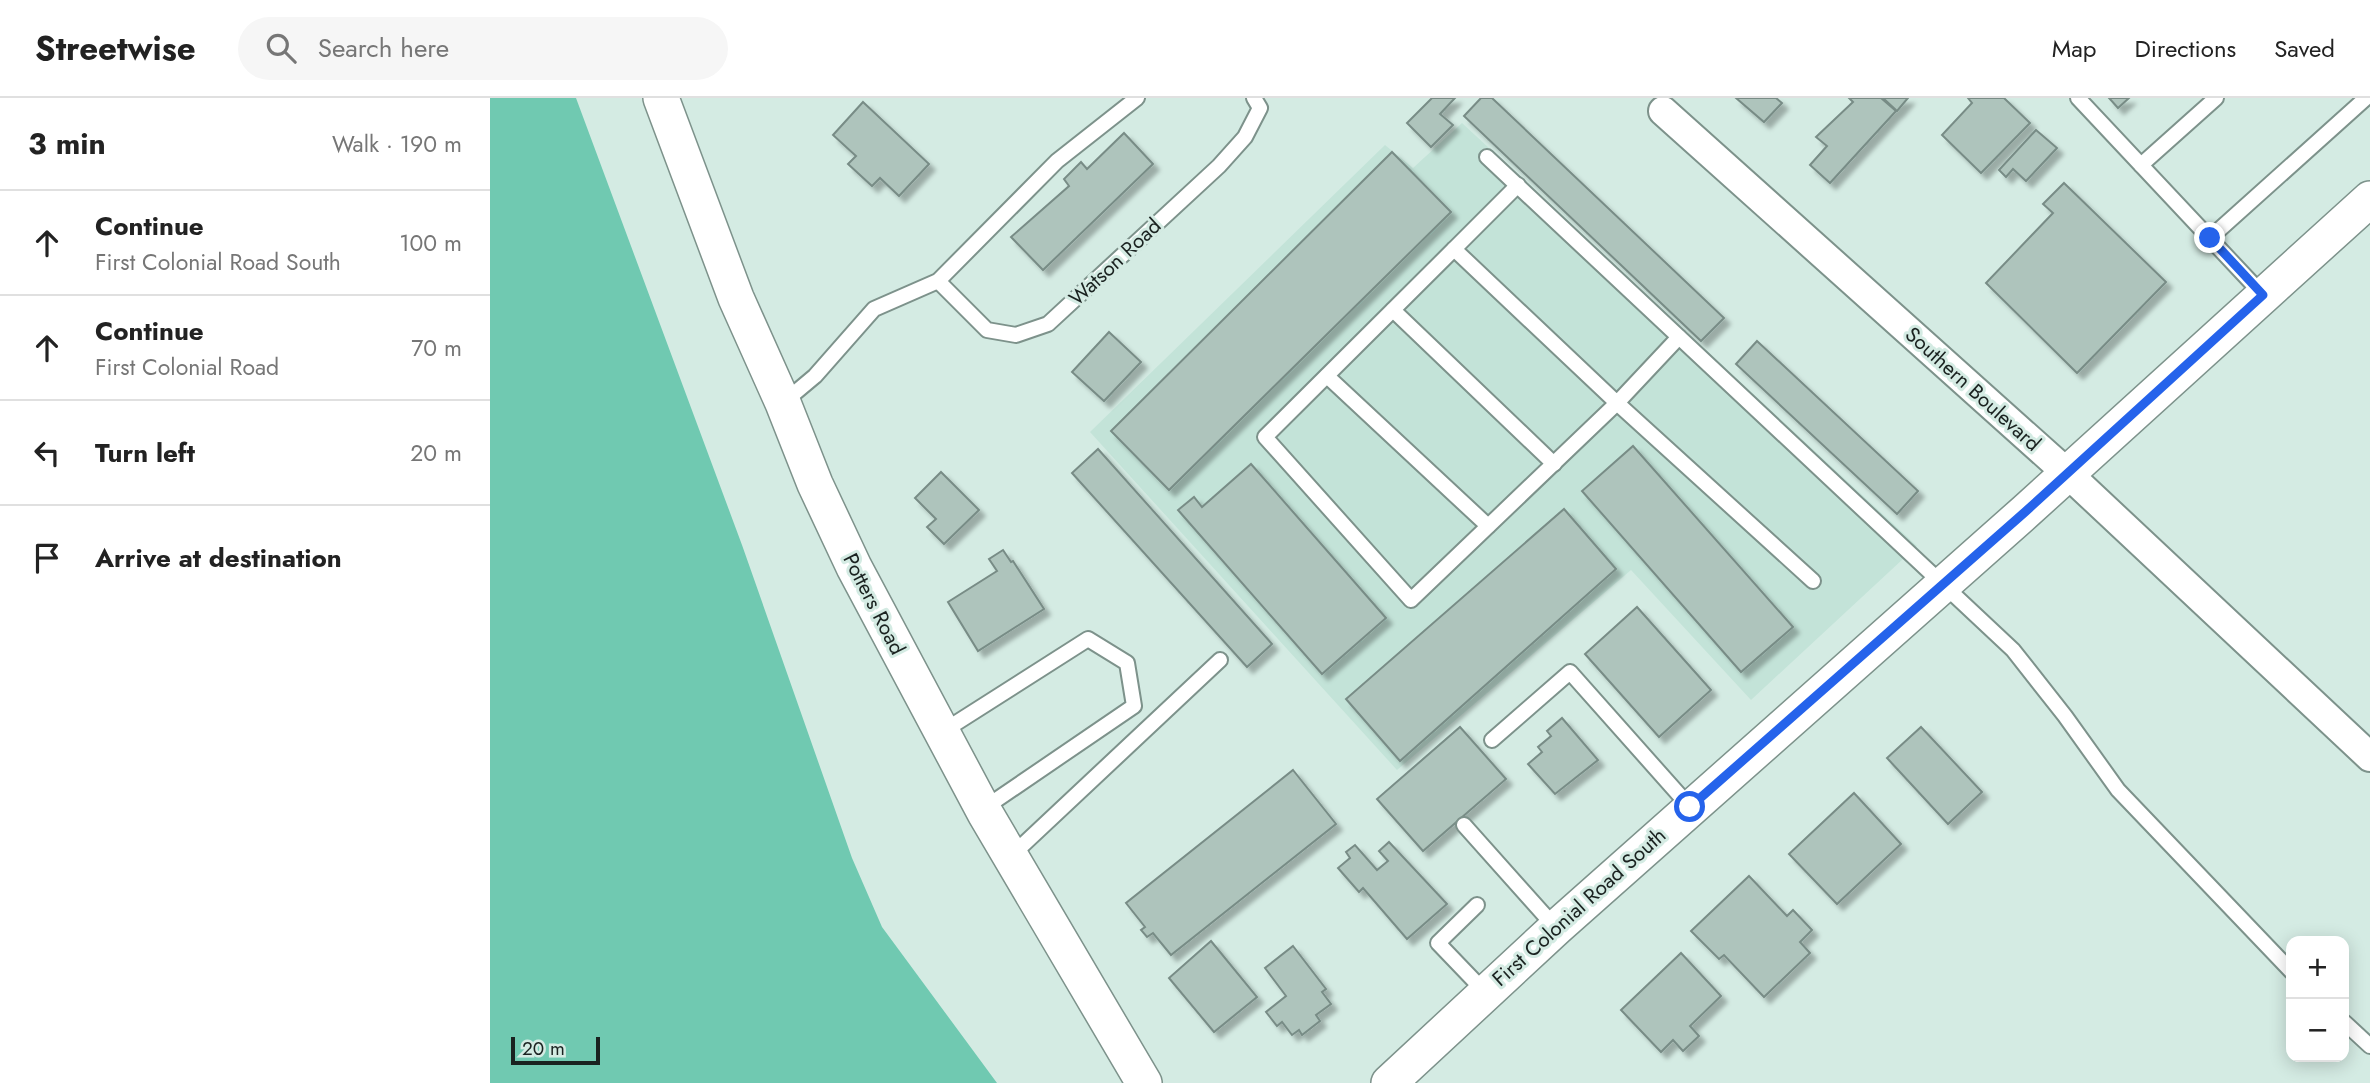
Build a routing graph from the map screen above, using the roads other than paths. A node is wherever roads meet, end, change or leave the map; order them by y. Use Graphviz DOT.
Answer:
graph roads {
  1 [pos="661,98"];
  2 [pos="1137,98"];
  3 [pos="1254,98"];
  4 [pos="2078,98"];
  5 [pos="2216,98"];
  6 [pos="2366,98"];
  7 [pos="1663,111"];
  8 [pos="1487,157"];
  9 [pos="2141,165"];
  10 [pos="1518,185"];
  11 [pos="2370,199"];
  12 [pos="2210,238"];
  13 [pos="1454,250"];
  14 [pos="938,281"];
  15 [pos="2263,295"];
  16 [pos="1393,310"];
  17 [pos="1679,337"];
  18 [pos="1327,376"];
  19 [pos="783,403"];
  20 [pos="1617,403"];
  21 [pos="1554,464"];
  22 [pos="2067,473"];
  23 [pos="1488,526"];
  24 [pos="1813,581"];
  25 [pos="1943,584"];
  26 [pos="1220,660"];
  27 [pos="941,733"];
  28 [pos="1492,740"];
  29 [pos="2370,757"];
  30 [pos="1690,807"];
  31 [pos="983,810"];
  32 [pos="1464,825"];
  33 [pos="1010,857"];
  34 [pos="1477,905"];
  35 [pos="1556,928"];
  36 [pos="2286,966"];
  37 [pos="1485,992"];
  38 [pos="2349,1027"];
  39 [pos="2370,1046"];
  40 [pos="1144,1083"];
  41 [pos="1389,1083"];
  1 -- 19 [label="street, Potters Road"];
  2 -- 14 [label="lane"];
  3 -- 14 [label="lane, Watson Road"];
  4 -- 9 [label="lane"];
  5 -- 9 [label="lane"];
  6 -- 12 [label="lane"];
  7 -- 22 [label="street, Southern Boulevard"];
  8 -- 10 [label="lane"];
  9 -- 12 [label="lane"];
  10 -- 13 [label="lane"];
  10 -- 17 [label="lane"];
  11 -- 15 [label="street, First Colonial Road South"];
  12 -- 15 [label="lane"];
  13 -- 16 [label="lane"];
  13 -- 20 [label="lane"];
  14 -- 19 [label="lane"];
  15 -- 22 [label="street, First Colonial Road South"];
  16 -- 18 [label="lane"];
  16 -- 21 [label="lane"];
  17 -- 20 [label="lane"];
  17 -- 25 [label="lane"];
  18 -- 23 [label="lane"];
  18 -- 23 [label="lane"];
  19 -- 27 [label="street, Potters Road"];
  20 -- 21 [label="lane"];
  20 -- 24 [label="lane"];
  21 -- 23 [label="lane"];
  22 -- 25 [label="street, First Colonial Road South"];
  22 -- 29 [label="street, Southern Boulevard"];
  25 -- 30 [label="street, First Colonial Road South"];
  25 -- 36 [label="lane"];
  26 -- 33 [label="lane"];
  27 -- 31 [label="street, Potters Road"];
  27 -- 31 [label="lane"];
  28 -- 30 [label="lane"];
  30 -- 35 [label="street, First Colonial Road South"];
  31 -- 33 [label="street, Potters Road"];
  32 -- 35 [label="lane"];
  33 -- 40 [label="street, Potters Road"];
  34 -- 37 [label="lane"];
  35 -- 37 [label="street, First Colonial Road South"];
  37 -- 41 [label="street, First Colonial Road South"];
  38 -- 39 [label="lane"];
}
